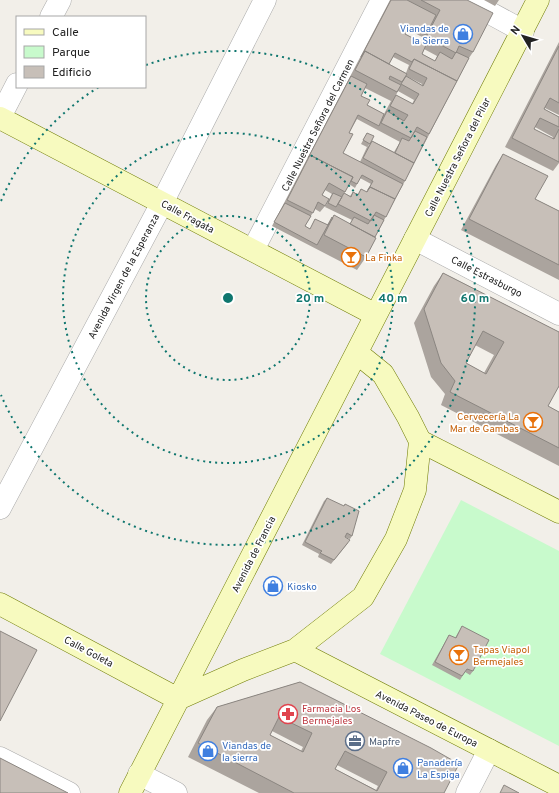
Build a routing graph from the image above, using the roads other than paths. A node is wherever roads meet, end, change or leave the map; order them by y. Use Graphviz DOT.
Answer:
graph roads {
  1 [pos="60,0"];
  2 [pos="265,0"];
  3 [pos="382,0"];
  4 [pos="466,0"];
  5 [pos="538,0"];
  6 [pos="52,16"];
  7 [pos="523,31"];
  8 [pos="16,86"];
  9 [pos="0,117"];
  10 [pos="162,203"];
  11 [pos="415,239"];
  12 [pos="253,250"];
  13 [pos="559,314"];
  14 [pos="376,315"];
  15 [pos="357,353"];
  16 [pos="420,441"];
  17 [pos="0,508"];
  18 [pos="559,512"];
  19 [pos="0,604"];
  20 [pos="295,650"];
  21 [pos="178,698"];
  22 [pos="489,750"];
  23 [pos="0,758"];
  24 [pos="140,774"];
  25 [pos="559,786"];
  26 [pos="70,793"];
  27 [pos="130,793"];
  28 [pos="176,793"];
  29 [pos="467,793"];
  1 -- 6 [label="street"];
  2 -- 10 [label="street, Avenida Virgen de la Esperanza"];
  3 -- 12 [label="street, Calle Nuestra Señora del Carmen"];
  4 -- 7 [label="street"];
  5 -- 7 [label="street, Calle Nuestra Señora del Pilar"];
  7 -- 11 [label="street, Calle Nuestra Señora del Pilar"];
  8 -- 9 [label="street"];
  9 -- 10 [label="street, Calle Fragata"];
  10 -- 12 [label="street, Calle Fragata"];
  10 -- 17 [label="street, Avenida Virgen de la Esperanza"];
  11 -- 13 [label="street, Calle Estrasburgo"];
  11 -- 14 [label="street, Calle Nuestra Señora del Pilar"];
  12 -- 14 [label="street, Calle Fragata"];
  14 -- 15 [label="street, Avenida de Francia"];
  15 -- 16 [label="street"];
  15 -- 21 [label="street, Avenida de Francia"];
  16 -- 18 [label="street"];
  16 -- 20 [label="street"];
  19 -- 21 [label="street, Calle Goleta"];
  20 -- 21 [label="street"];
  20 -- 22 [label="street, Avenida Paseo de Europa"];
  21 -- 24 [label="street, Avenida de Francia"];
  22 -- 25 [label="street, Avenida Paseo de Europa"];
  22 -- 29 [label="street"];
  23 -- 26 [label="street"];
  24 -- 27 [label="street, Avenida de Francia"];
  24 -- 28 [label="street"];
}
